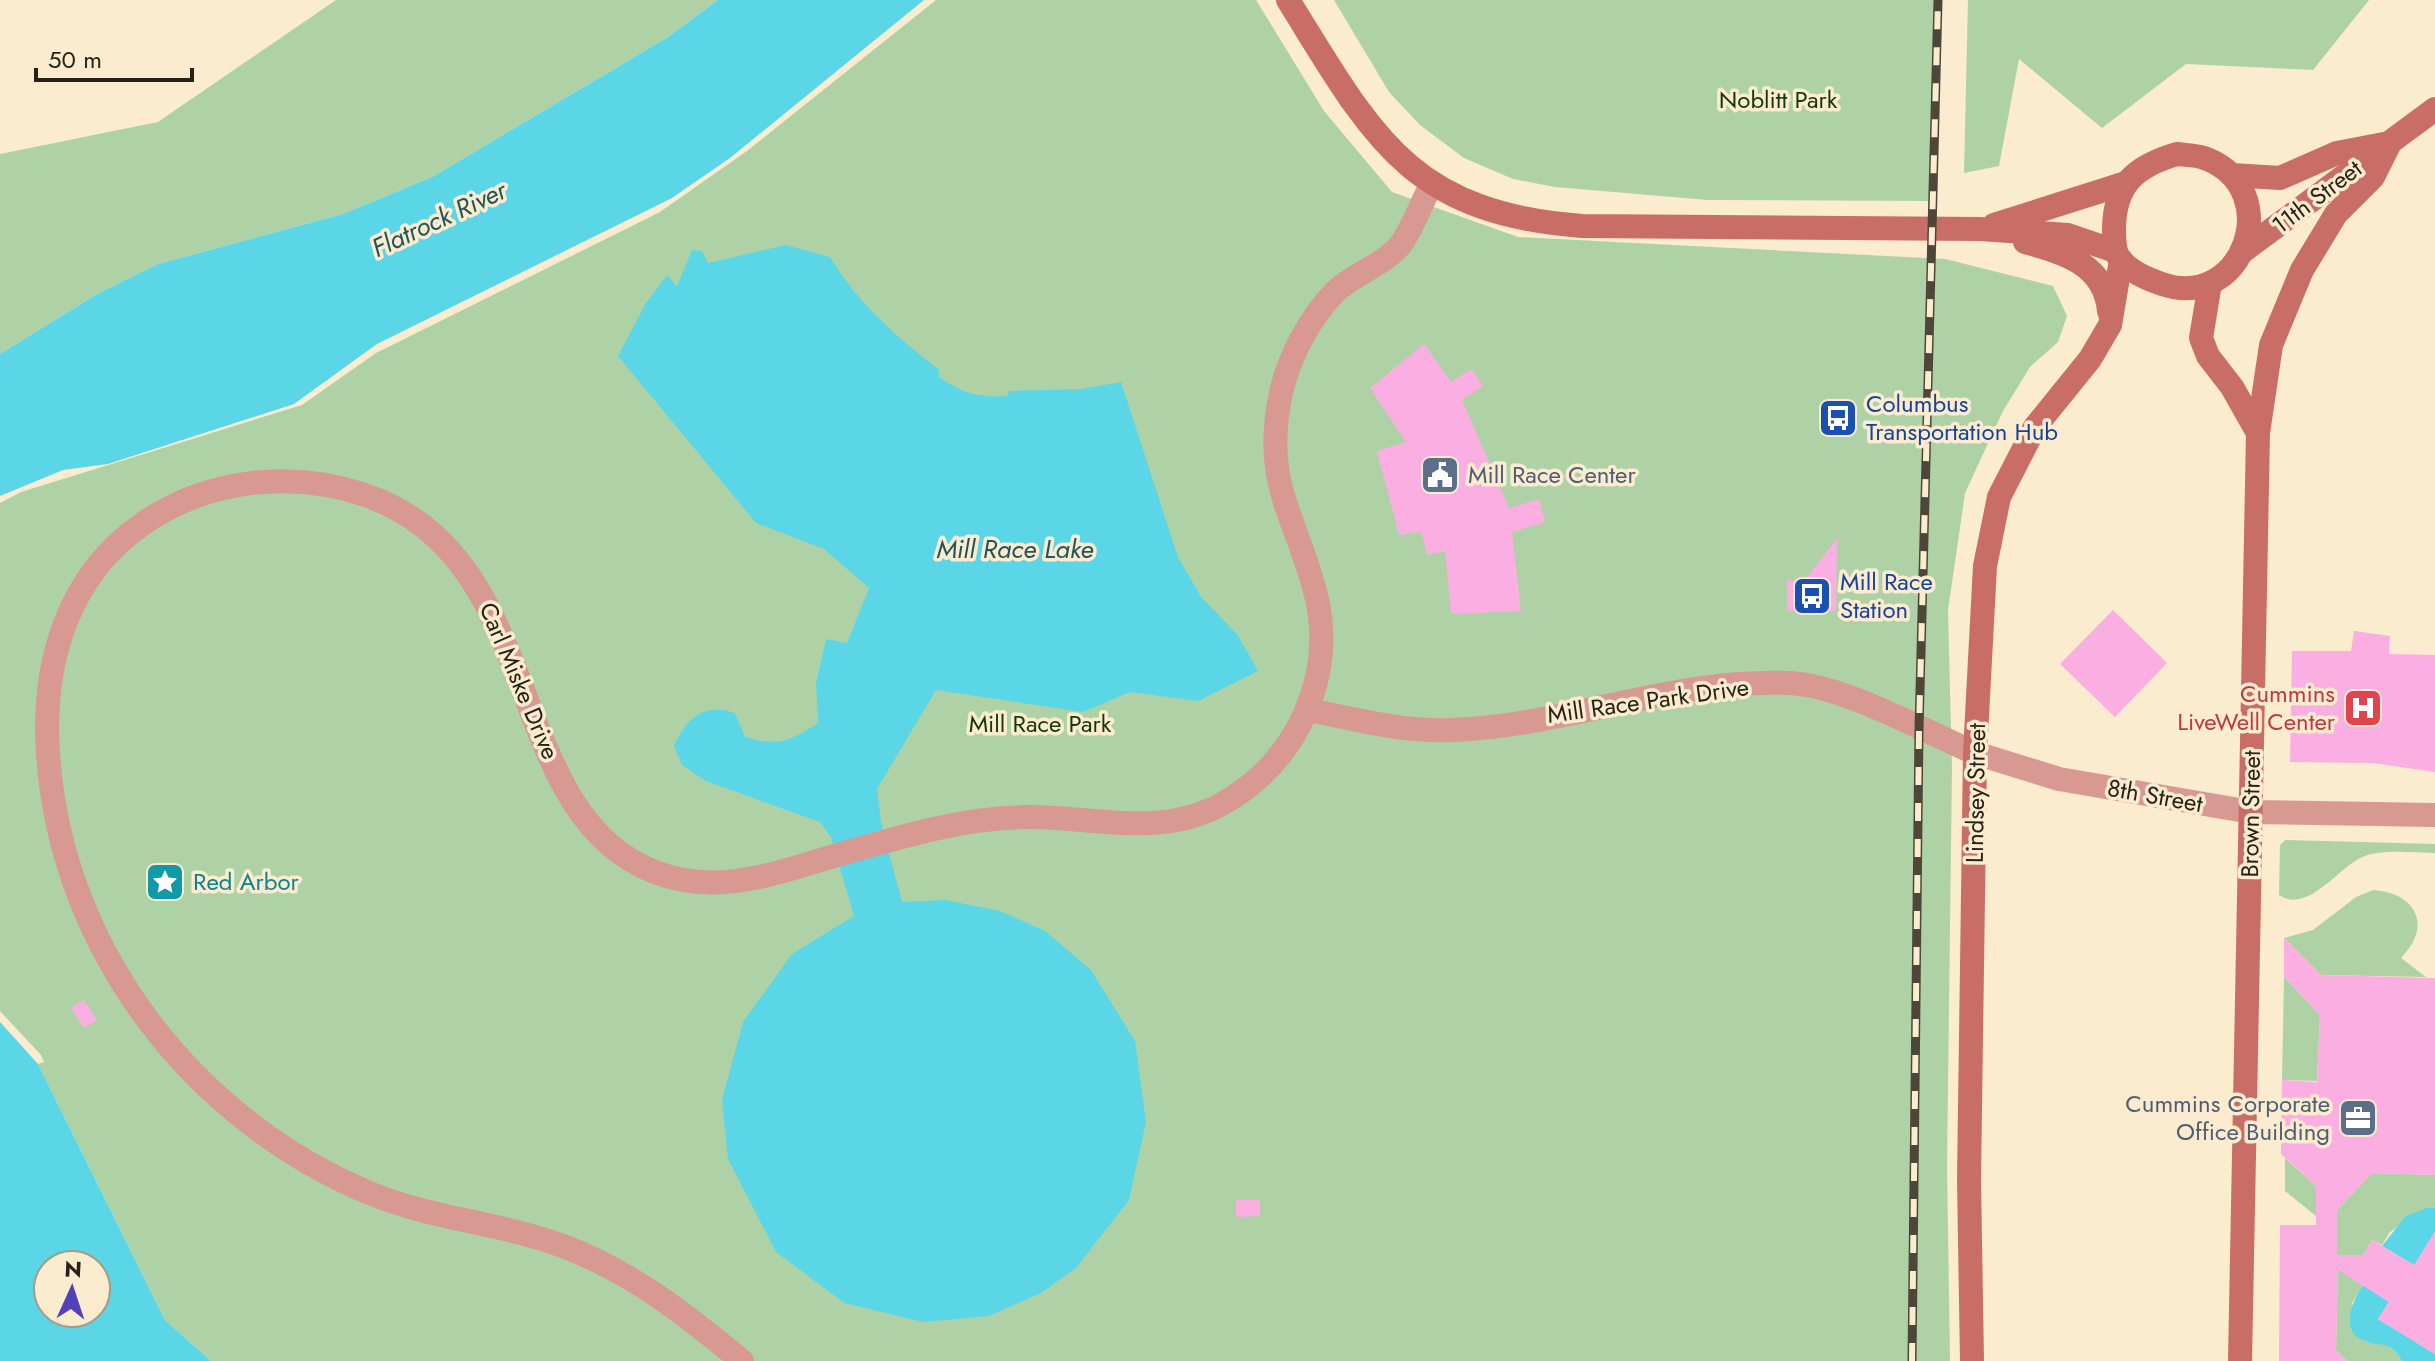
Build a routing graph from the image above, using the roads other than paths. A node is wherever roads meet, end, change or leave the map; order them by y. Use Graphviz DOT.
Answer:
graph roads {
  1 [pos="1288,0"];
  2 [pos="2435,109"];
  3 [pos="2390,143"];
  4 [pos="2232,175"];
  5 [pos="2126,183"];
  6 [pos="1431,185"];
  7 [pos="1980,229"];
  8 [pos="2243,251"];
  9 [pos="2118,256"];
  10 [pos="2210,283"];
  11 [pos="2110,325"];
  12 [pos="2258,433"];
  13 [pos="1309,710"];
  14 [pos="1975,753"];
  15 [pos="2251,812"];
  16 [pos="2435,815"];
  17 [pos="742,1361"];
  18 [pos="1972,1361"];
  19 [pos="2240,1361"];
  1 -- 6 [label="main road"];
  2 -- 3 [label="main road, 11th Street"];
  3 -- 4 [label="main road, 11th Street"];
  3 -- 8 [label="main road, 11th Street"];
  3 -- 12 [label="main road, Brown Street"];
  4 -- 5 [label="main road"];
  4 -- 8 [label="main road"];
  5 -- 7 [label="main road"];
  5 -- 9 [label="main road"];
  6 -- 7 [label="main road"];
  6 -- 13 [label="street, Carl Miske Drive"];
  7 -- 9 [label="main road"];
  7 -- 11 [label="main road"];
  8 -- 10 [label="main road"];
  9 -- 10 [label="main road"];
  9 -- 11 [label="main road, Lindsey Street"];
  10 -- 12 [label="main road"];
  11 -- 14 [label="main road, Lindsey Street"];
  12 -- 15 [label="main road, Brown Street"];
  13 -- 14 [label="street, Mill Race Park Drive"];
  13 -- 17 [label="street, Carl Miske Drive"];
  14 -- 15 [label="street, 8th Street"];
  14 -- 18 [label="main road, Lindsey Street"];
  15 -- 16 [label="street, 8th Street"];
  15 -- 19 [label="main road, Brown Street"];
}
